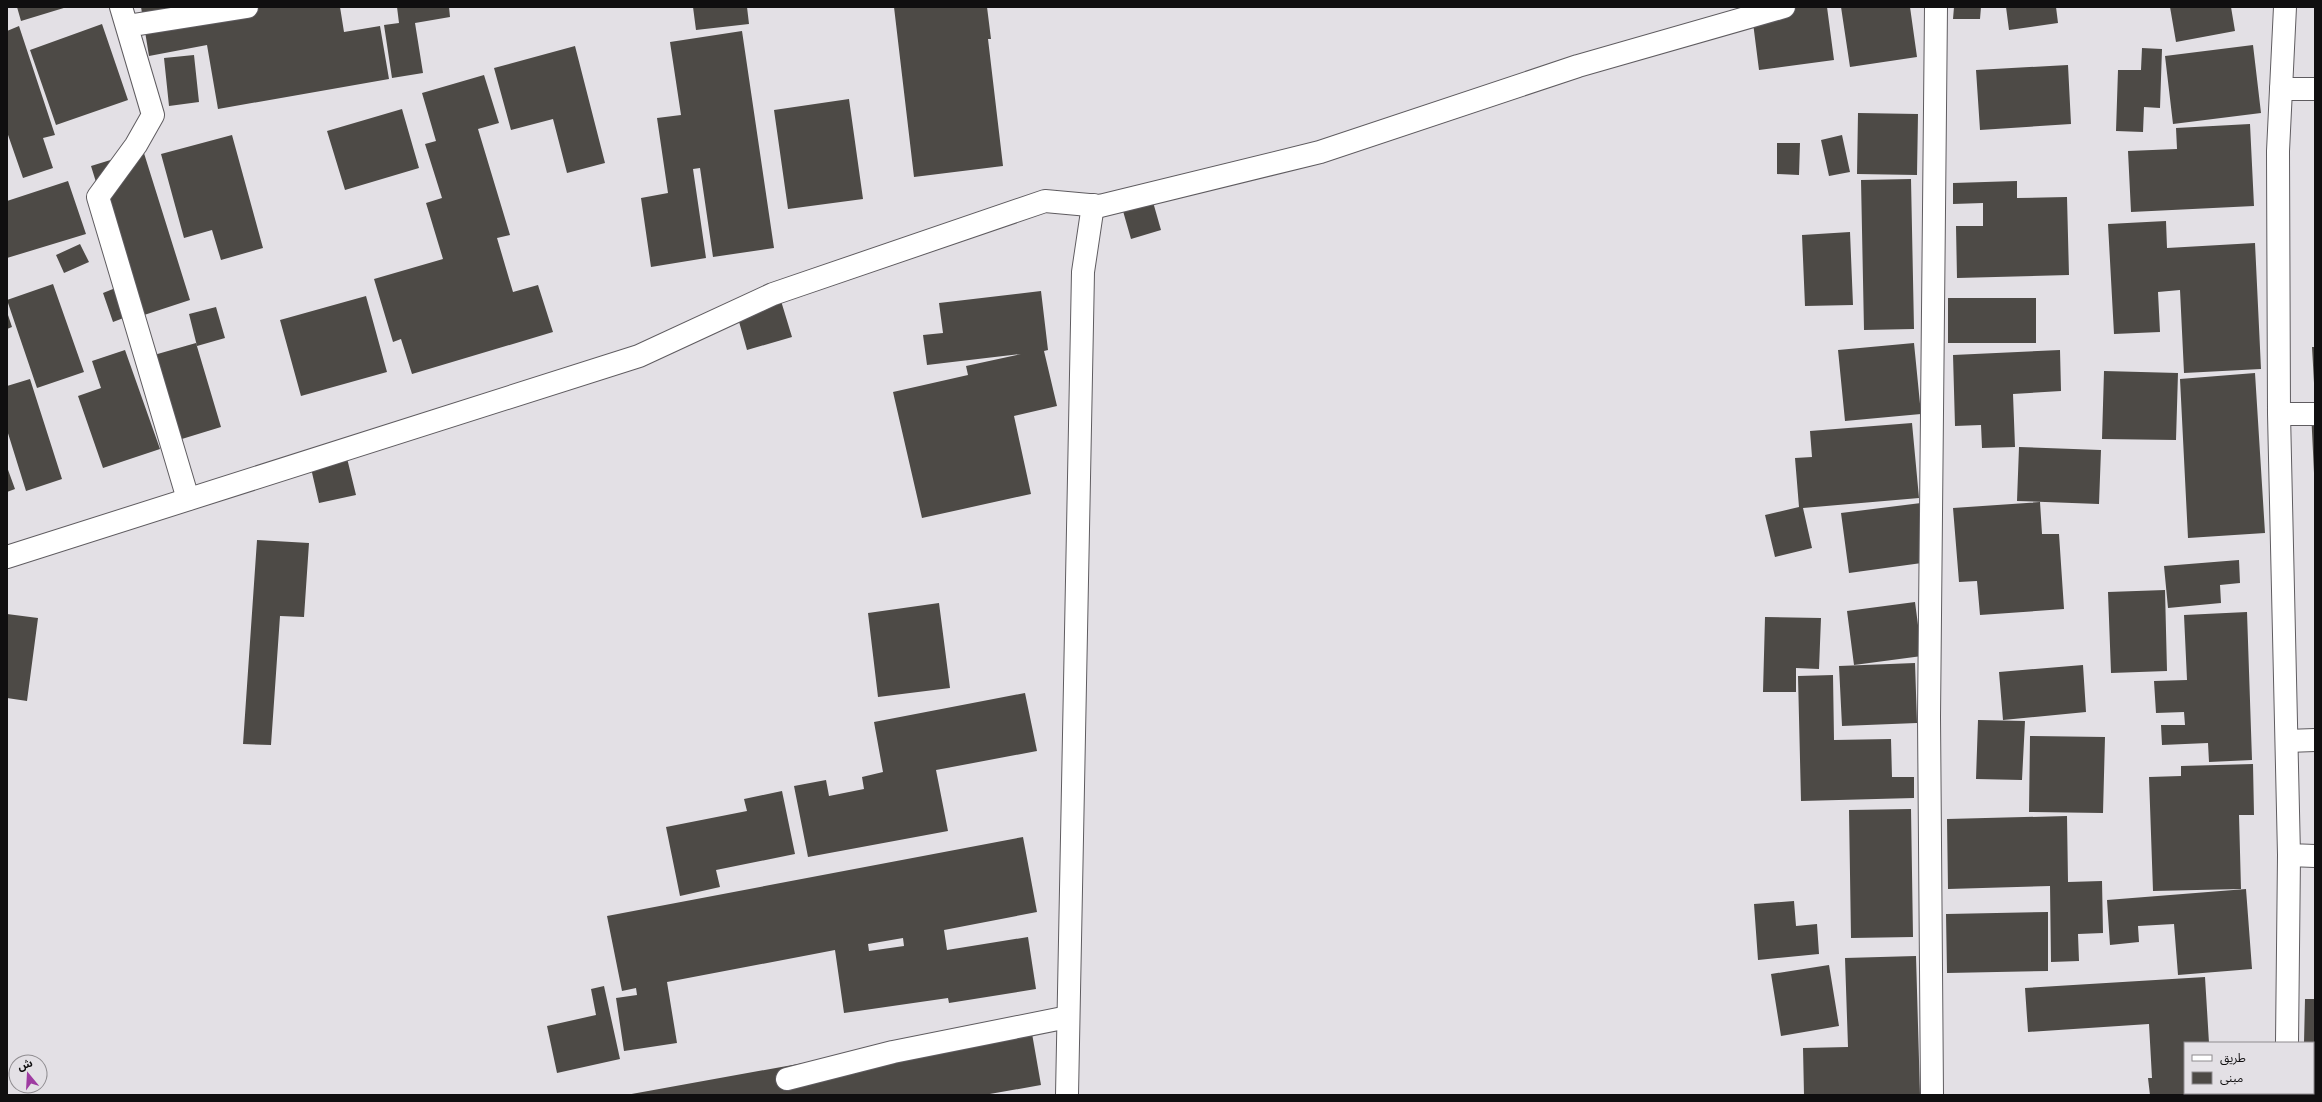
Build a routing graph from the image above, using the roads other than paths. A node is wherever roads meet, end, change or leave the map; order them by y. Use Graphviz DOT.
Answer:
graph roads {
  1 [pos="246,7"];
  2 [pos="1784,7"];
  3 [pos="1936,7"];
  4 [pos="2285,7"];
  5 [pos="124,16"];
  6 [pos="2280,89"];
  7 [pos="2315,89"];
  8 [pos="1093,205"];
  9 [pos="2278,414"];
  10 [pos="2315,414"];
  11 [pos="188,499"];
  12 [pos="7,557"];
  13 [pos="2315,740"];
  14 [pos="2286,741"];
  15 [pos="2289,855"];
  16 [pos="2315,856"];
  17 [pos="1068,1017"];
  18 [pos="2287,1042"];
  19 [pos="787,1079"];
  20 [pos="1067,1095"];
  21 [pos="1932,1095"];
  1 -- 5 [label="street"];
  2 -- 8 [label="street"];
  3 -- 21 [label="street"];
  4 -- 6 [label="street"];
  5 -- 11 [label="street"];
  6 -- 7 [label="street"];
  6 -- 9 [label="street"];
  8 -- 11 [label="street"];
  8 -- 17 [label="street"];
  9 -- 10 [label="street"];
  9 -- 14 [label="street"];
  11 -- 12 [label="street"];
  13 -- 14 [label="street"];
  14 -- 15 [label="street"];
  15 -- 16 [label="street"];
  15 -- 18 [label="street"];
  17 -- 19 [label="street"];
  17 -- 20 [label="street"];
}
